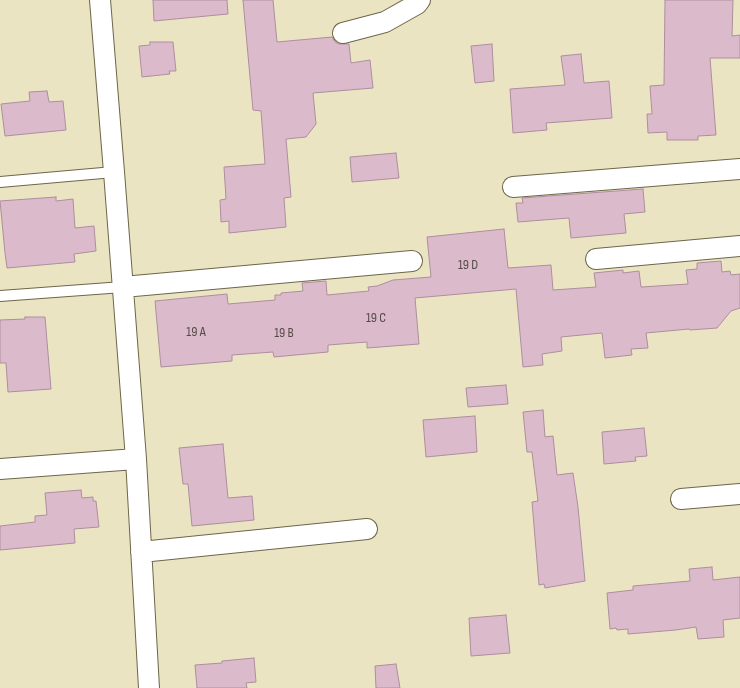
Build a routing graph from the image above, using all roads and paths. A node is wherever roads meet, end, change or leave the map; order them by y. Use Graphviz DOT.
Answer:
graph roads {
  1 [pos="100,0"];
  2 [pos="420,0"];
  3 [pos="343,33"];
  4 [pos="740,169"];
  5 [pos="114,172"];
  6 [pos="0,182"];
  7 [pos="513,188"];
  8 [pos="740,246"];
  9 [pos="596,259"];
  10 [pos="412,261"];
  11 [pos="123,287"];
  12 [pos="0,296"];
  13 [pos="136,459"];
  14 [pos="0,469"];
  15 [pos="740,494"];
  16 [pos="681,499"];
  17 [pos="367,529"];
  18 [pos="141,552"];
  19 [pos="149,688"];
  1 -- 5 [label="street"];
  2 -- 3 [label="street"];
  4 -- 7 [label="street"];
  5 -- 6 [label="lane"];
  5 -- 11 [label="street"];
  8 -- 9 [label="street"];
  10 -- 11 [label="street"];
  11 -- 12 [label="lane"];
  11 -- 13 [label="street"];
  13 -- 14 [label="street"];
  13 -- 18 [label="street"];
  15 -- 16 [label="street"];
  17 -- 18 [label="street"];
  18 -- 19 [label="street"];
}
